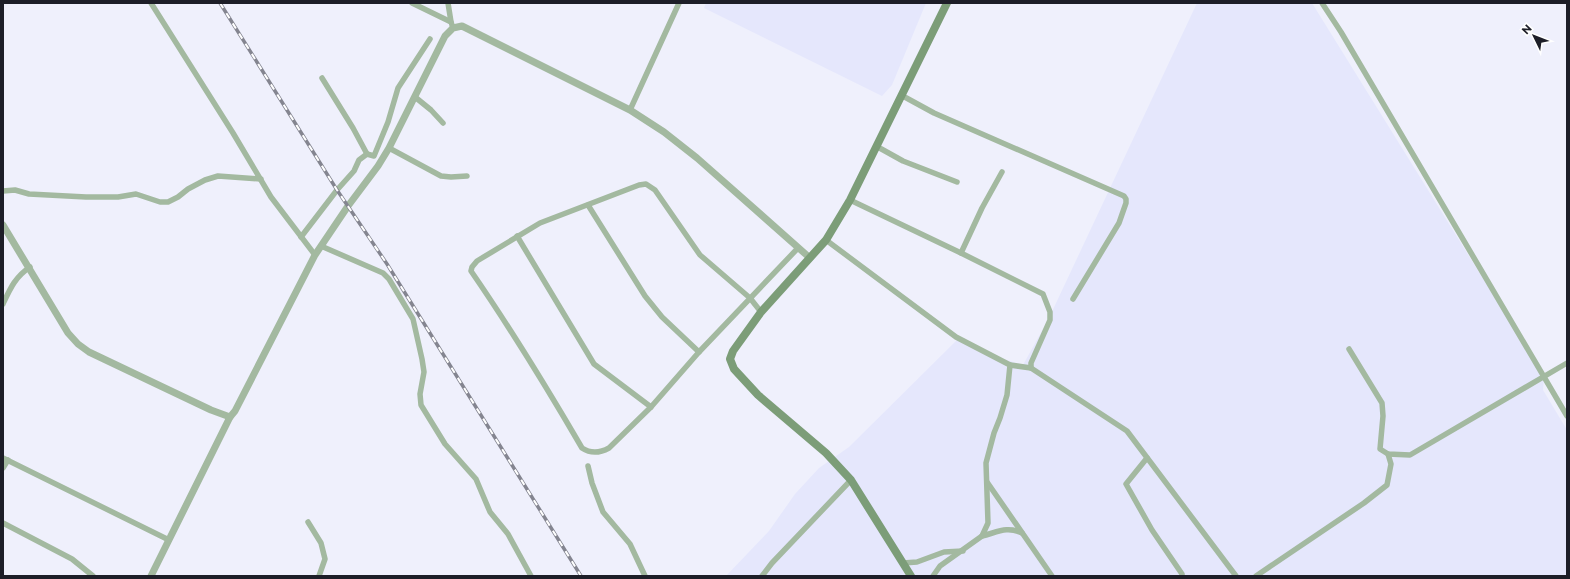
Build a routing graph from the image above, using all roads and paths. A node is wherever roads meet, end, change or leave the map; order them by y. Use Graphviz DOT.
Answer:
graph roads {
  1 [pos="151,3"];
  2 [pos="412,3"];
  3 [pos="448,3"];
  4 [pos="679,3"];
  5 [pos="946,3"];
  6 [pos="1322,3"];
  7 [pos="452,25"];
  8 [pos="430,39"];
  9 [pos="322,78"];
  10 [pos="901,96"];
  11 [pos="415,97"];
  12 [pos="630,110"];
  13 [pos="443,123"];
  14 [pos="876,146"];
  15 [pos="389,148"];
  16 [pos="367,154"];
  17 [pos="1002,172"];
  18 [pos="466,176"];
  19 [pos="261,179"];
  20 [pos="957,182"];
  21 [pos="3,191"];
  22 [pos="850,200"];
  23 [pos="588,205"];
  24 [pos="3,225"];
  25 [pos="517,236"];
  26 [pos="301,237"];
  27 [pos="826,240"];
  28 [pos="321,246"];
  29 [pos="798,248"];
  30 [pos="961,253"];
  31 [pos="316,255"];
  32 [pos="810,258"];
  33 [pos="30,268"];
  34 [pos="750,298"];
  35 [pos="1073,299"];
  36 [pos="3,304"];
  37 [pos="761,312"];
  38 [pos="1349,349"];
  39 [pos="699,352"];
  40 [pos="1567,363"];
  41 [pos="1010,365"];
  42 [pos="1031,368"];
  43 [pos="1544,377"];
  44 [pos="651,407"];
  45 [pos="1567,416"];
  46 [pos="230,417"];
  47 [pos="1388,454"];
  48 [pos="1147,458"];
  49 [pos="5,459"];
  50 [pos="588,466"];
  51 [pos="3,468"];
  52 [pos="851,480"];
  53 [pos="987,482"];
  54 [pos="308,522"];
  55 [pos="3,523"];
  56 [pos="1023,533"];
  57 [pos="982,536"];
  58 [pos="169,540"];
  59 [pos="963,551"];
  60 [pos="903,563"];
  61 [pos="1182,574"];
  62 [pos="93,576"];
  63 [pos="151,576"];
  64 [pos="319,576"];
  65 [pos="531,576"];
  66 [pos="645,576"];
  67 [pos="762,576"];
  68 [pos="911,576"];
  69 [pos="933,576"];
  70 [pos="1052,576"];
  71 [pos="1236,576"];
  72 [pos="1256,576"];
  1 -- 19 [label="street"];
  2 -- 7 [label="street"];
  3 -- 7 [label="street"];
  4 -- 12 [label="street"];
  5 -- 10 [label="main road"];
  6 -- 43 [label="street"];
  7 -- 11 [label="street"];
  7 -- 12 [label="street"];
  8 -- 16 [label="street"];
  9 -- 16 [label="street"];
  10 -- 14 [label="main road"];
  10 -- 35 [label="street"];
  11 -- 13 [label="street"];
  11 -- 15 [label="street"];
  12 -- 29 [label="street"];
  14 -- 20 [label="street"];
  14 -- 22 [label="main road"];
  15 -- 18 [label="street"];
  15 -- 28 [label="street"];
  16 -- 26 [label="street"];
  17 -- 30 [label="street"];
  19 -- 21 [label="street"];
  19 -- 26 [label="street"];
  22 -- 27 [label="main road"];
  22 -- 30 [label="street"];
  23 -- 25 [label="street"];
  23 -- 34 [label="street"];
  23 -- 39 [label="street"];
  24 -- 33 [label="street"];
  25 -- 44 [label="street"];
  25 -- 44 [label="street"];
  26 -- 31 [label="street"];
  27 -- 32 [label="main road"];
  27 -- 41 [label="street"];
  28 -- 31 [label="street"];
  28 -- 65 [label="street"];
  29 -- 32 [label="street"];
  29 -- 34 [label="street"];
  30 -- 42 [label="street"];
  31 -- 46 [label="street"];
  32 -- 37 [label="main road"];
  33 -- 36 [label="street"];
  33 -- 46 [label="street"];
  34 -- 37 [label="street"];
  34 -- 39 [label="street"];
  37 -- 52 [label="main road"];
  38 -- 47 [label="street"];
  39 -- 44 [label="street"];
  40 -- 43 [label="street"];
  41 -- 42 [label="street"];
  41 -- 53 [label="street"];
  42 -- 48 [label="street"];
  43 -- 45 [label="street"];
  43 -- 47 [label="street"];
  46 -- 58 [label="street"];
  47 -- 72 [label="street"];
  48 -- 61 [label="street"];
  48 -- 71 [label="street"];
  49 -- 51 [label="street"];
  49 -- 58 [label="street"];
  50 -- 66 [label="street"];
  52 -- 60 [label="main road"];
  52 -- 67 [label="street"];
  53 -- 56 [label="street"];
  53 -- 57 [label="street"];
  54 -- 64 [label="street"];
  55 -- 62 [label="street"];
  56 -- 57 [label="street"];
  56 -- 70 [label="street"];
  57 -- 59 [label="street"];
  58 -- 63 [label="street"];
  59 -- 60 [label="street"];
  59 -- 69 [label="street"];
  60 -- 68 [label="main road"];
}
